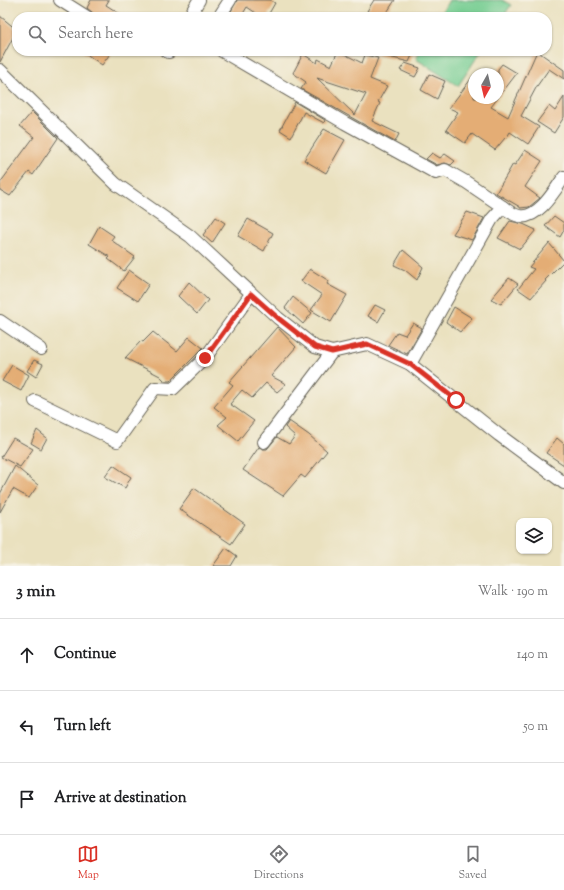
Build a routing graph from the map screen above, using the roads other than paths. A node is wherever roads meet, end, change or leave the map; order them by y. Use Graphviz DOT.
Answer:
graph roads {
  1 [pos="60,0"];
  2 [pos="199,0"];
  3 [pos="230,0"];
  4 [pos="79,12"];
  5 [pos="192,12"];
  6 [pos="222,12"];
  7 [pos="231,56"];
  8 [pos="0,70"];
  9 [pos="564,177"];
  10 [pos="503,208"];
  11 [pos="251,294"];
  12 [pos="0,320"];
  13 [pos="41,349"];
  14 [pos="332,352"];
  15 [pos="410,364"];
  16 [pos="35,401"];
  17 [pos="264,442"];
  18 [pos="564,483"];
  1 -- 4 [label="street"];
  2 -- 5 [label="street"];
  3 -- 6 [label="street"];
  7 -- 10 [label="street"];
  8 -- 11 [label="street"];
  9 -- 10 [label="street"];
  10 -- 15 [label="street"];
  11 -- 14 [label="street"];
  11 -- 16 [label="street"];
  12 -- 13 [label="street"];
  14 -- 15 [label="street"];
  14 -- 17 [label="street"];
  15 -- 18 [label="street"];
}
